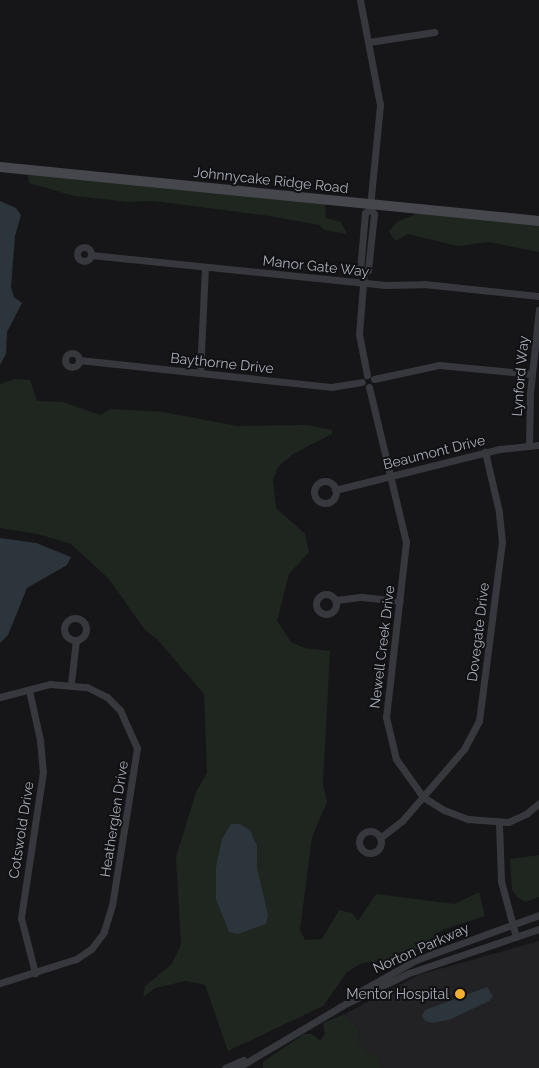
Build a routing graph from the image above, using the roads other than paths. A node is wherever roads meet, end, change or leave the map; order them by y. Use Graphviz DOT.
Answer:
graph roads {
  1 [pos="360,0"];
  2 [pos="434,32"];
  3 [pos="369,42"];
  4 [pos="0,167"];
  5 [pos="371,206"];
  6 [pos="539,221"];
  7 [pos="92,255"];
  8 [pos="205,267"];
  9 [pos="363,283"];
  10 [pos="539,296"];
  11 [pos="539,309"];
  12 [pos="79,360"];
  13 [pos="200,373"];
  14 [pos="532,374"];
  15 [pos="367,375"];
  16 [pos="374,379"];
  17 [pos="362,382"];
  18 [pos="369,387"];
  19 [pos="539,444"];
  20 [pos="529,445"];
  21 [pos="485,452"];
  22 [pos="391,475"];
  23 [pos="335,490"];
  24 [pos="336,600"];
  25 [pos="400,601"];
  26 [pos="76,640"];
  27 [pos="71,683"];
  28 [pos="28,690"];
  29 [pos="0,698"];
  30 [pos="424,797"];
  31 [pos="539,802"];
  32 [pos="499,823"];
  33 [pos="380,838"];
  34 [pos="539,915"];
  35 [pos="512,924"];
  36 [pos="539,929"];
  37 [pos="516,937"];
  38 [pos="35,973"];
  39 [pos="0,983"];
  40 [pos="347,1003"];
  41 [pos="255,1055"];
  42 [pos="225,1068"];
  43 [pos="237,1068"];
  1 -- 3 [label="street"];
  2 -- 3 [label="street"];
  3 -- 5 [label="street"];
  4 -- 5 [label="main road, Johnnycake Ridge Road"];
  5 -- 6 [label="main road, Johnnycake Ridge Road"];
  5 -- 9 [label="street"];
  7 -- 8 [label="street, Manor Gate Way"];
  8 -- 9 [label="street, Manor Gate Way"];
  8 -- 13 [label="street"];
  9 -- 10 [label="street, Manor Gate Way"];
  9 -- 15 [label="street"];
  11 -- 14 [label="street, Lynford Way"];
  12 -- 13 [label="street, Baythorne Drive"];
  13 -- 17 [label="street, Baythorne Drive"];
  14 -- 16 [label="street"];
  14 -- 20 [label="street, Lynford Way"];
  15 -- 16 [label="street"];
  15 -- 17 [label="street"];
  16 -- 18 [label="street"];
  17 -- 18 [label="street"];
  18 -- 22 [label="street, Newell Creek Drive"];
  19 -- 20 [label="street, Beaumont Drive"];
  20 -- 21 [label="street, Beaumont Drive"];
  21 -- 22 [label="street, Beaumont Drive"];
  21 -- 30 [label="street, Dovegate Drive"];
  22 -- 23 [label="street, Beaumont Drive"];
  22 -- 25 [label="street, Newell Creek Drive"];
  24 -- 25 [label="street"];
  25 -- 30 [label="street, Newell Creek Drive"];
  26 -- 27 [label="street"];
  27 -- 28 [label="street, Heatherglen Drive"];
  27 -- 38 [label="street, Heatherglen Drive"];
  28 -- 29 [label="street, Heatherglen Drive"];
  28 -- 38 [label="street, Cotswold Drive"];
  30 -- 32 [label="street, Newell Creek Drive"];
  30 -- 33 [label="street, Dovegate Drive"];
  31 -- 32 [label="street"];
  32 -- 35 [label="street"];
  34 -- 35 [label="street, Norton Parkway"];
  35 -- 37 [label="street"];
  35 -- 40 [label="street, Norton Parkway"];
  36 -- 37 [label="street, Norton Parkway"];
  37 -- 40 [label="street, Norton Parkway"];
  38 -- 39 [label="street"];
  40 -- 41 [label="street, Norton Parkway"];
  41 -- 42 [label="street, Norton Parkway"];
  41 -- 43 [label="street, Norton Parkway"];
}
